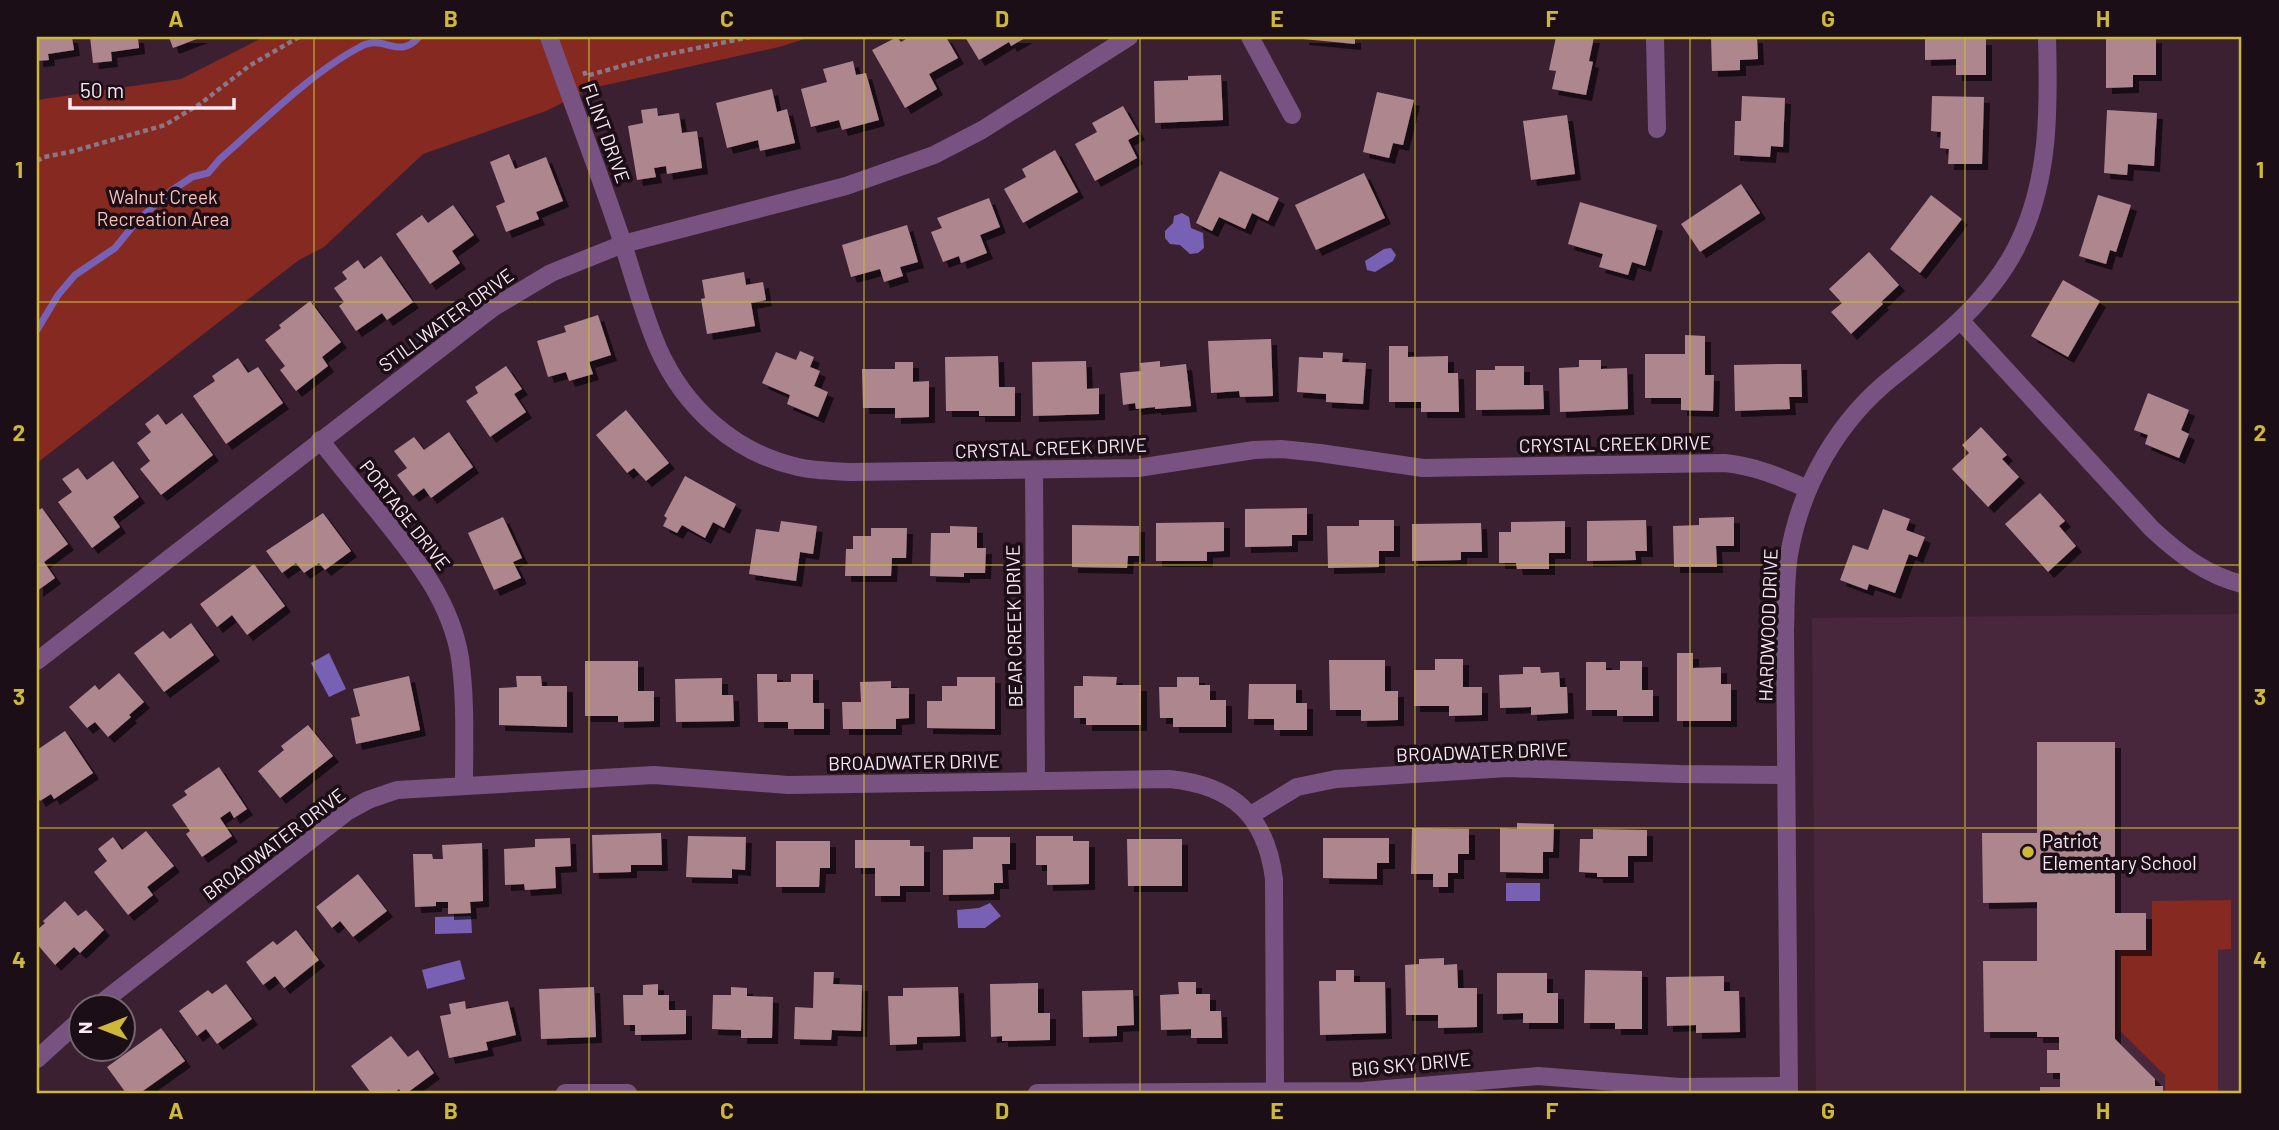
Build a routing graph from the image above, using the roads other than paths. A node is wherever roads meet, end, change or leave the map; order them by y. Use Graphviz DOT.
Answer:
graph roads {
  1 [pos="549,37"];
  2 [pos="1129,37"];
  3 [pos="1250,37"];
  4 [pos="1655,37"];
  5 [pos="2048,37"];
  6 [pos="1292,115"];
  7 [pos="1657,129"];
  8 [pos="623,244"];
  9 [pos="1961,321"];
  10 [pos="320,440"];
  11 [pos="1034,471"];
  12 [pos="1808,489"];
  13 [pos="2242,584"];
  14 [pos="37,661"];
  15 [pos="1786,775"];
  16 [pos="1036,780"];
  17 [pos="464,786"];
  18 [pos="1251,815"];
  19 [pos="114,993"];
  20 [pos="66,1033"];
  21 [pos="37,1059"];
  22 [pos="1275,1090"];
  23 [pos="1788,1090"];
  24 [pos="565,1093"];
  25 [pos="628,1093"];
  26 [pos="1037,1093"];
  1 -- 8 [label="street, FLINT DRIVE"];
  2 -- 8 [label="street, STILLWATER DRIVE"];
  3 -- 6 [label="street"];
  4 -- 7 [label="street"];
  5 -- 9 [label="street, HARDWOOD DRIVE"];
  8 -- 10 [label="street, STILLWATER DRIVE"];
  8 -- 11 [label="street, CRYSTAL CREEK DRIVE"];
  9 -- 12 [label="street, HARDWOOD DRIVE"];
  9 -- 13 [label="street"];
  10 -- 14 [label="street, STILLWATER DRIVE"];
  10 -- 17 [label="street, PORTAGE DRIVE"];
  11 -- 12 [label="street, CRYSTAL CREEK DRIVE"];
  11 -- 16 [label="street, BEAR CREEK DRIVE"];
  12 -- 15 [label="street, HARDWOOD DRIVE"];
  15 -- 18 [label="street, BROADWATER DRIVE"];
  15 -- 23 [label="street, HARDWOOD DRIVE"];
  16 -- 17 [label="street, BROADWATER DRIVE"];
  16 -- 18 [label="street, BROADWATER DRIVE"];
  17 -- 19 [label="street, BROADWATER DRIVE"];
  18 -- 22 [label="street"];
  20 -- 21 [label="street"];
  22 -- 23 [label="street, BIG SKY DRIVE"];
  22 -- 26 [label="street, BIG SKY DRIVE"];
  24 -- 25 [label="street"];
}
